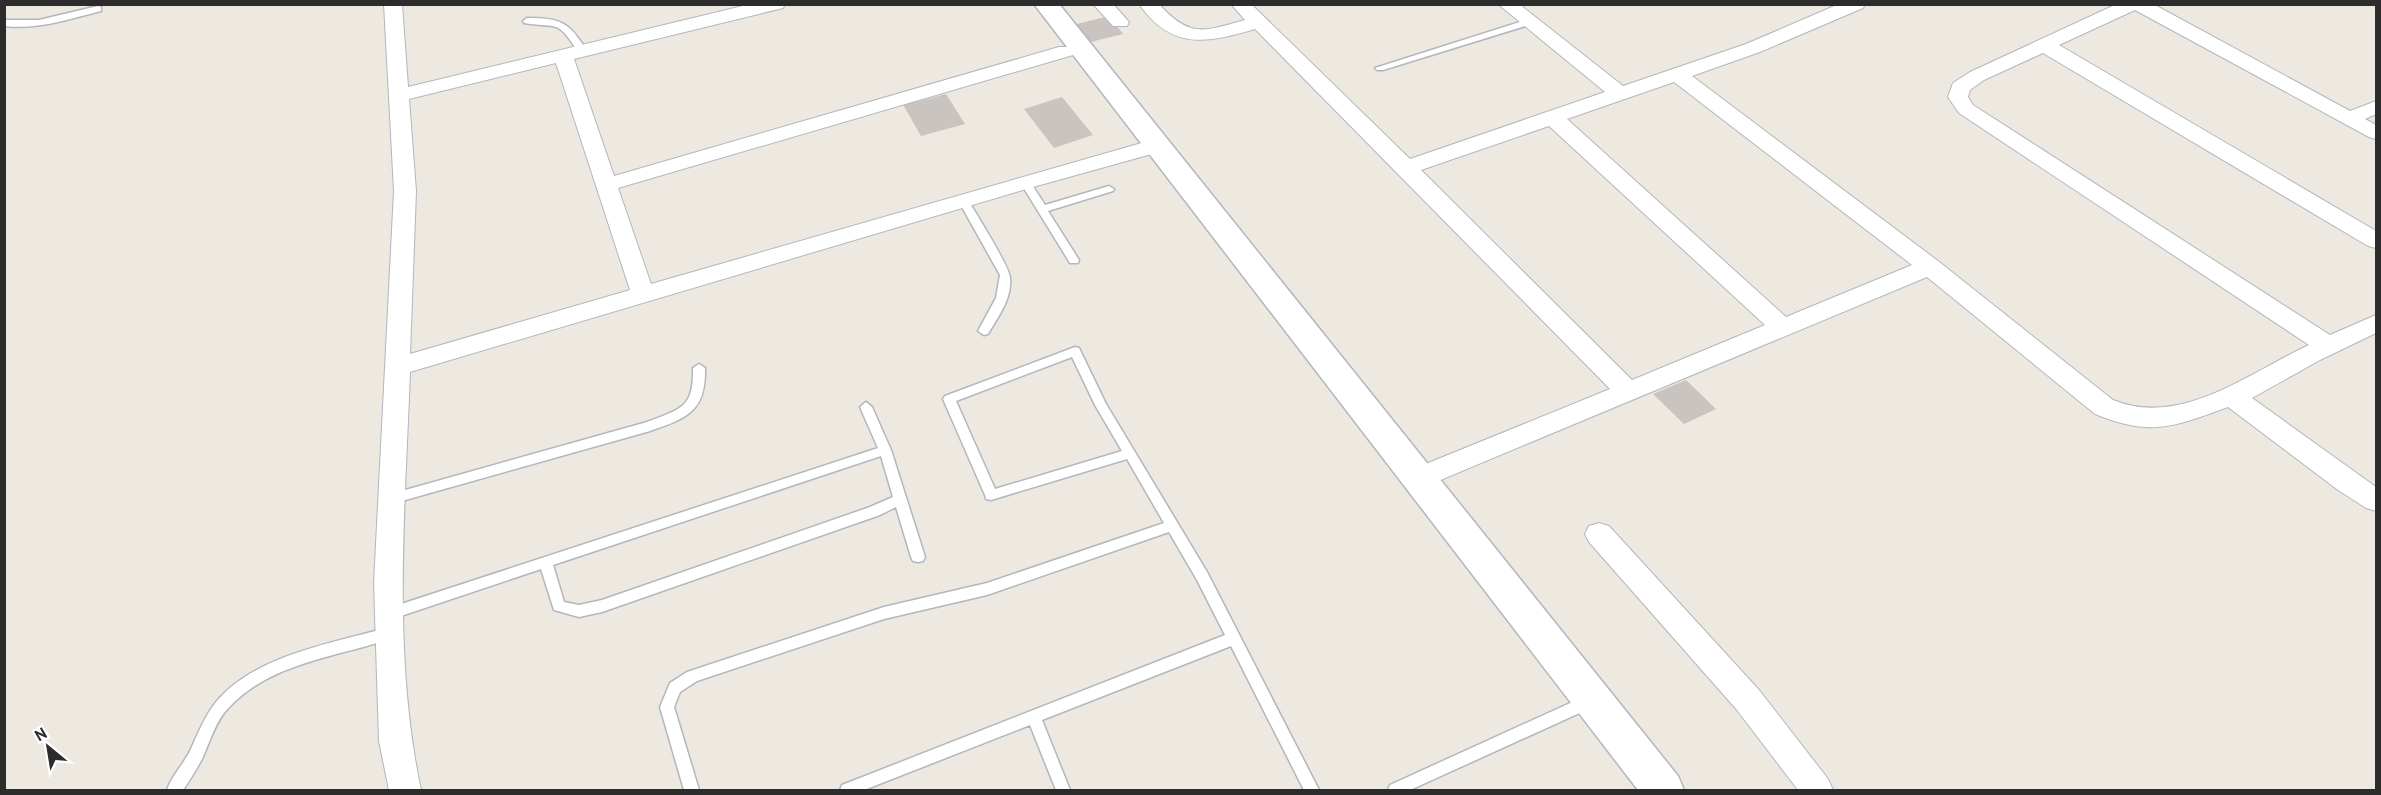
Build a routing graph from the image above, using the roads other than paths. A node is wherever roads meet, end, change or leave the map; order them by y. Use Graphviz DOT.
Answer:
graph roads {
  1 [pos="393,4"];
  2 [pos="776,4"];
  3 [pos="1028,4"];
  4 [pos="1046,4"];
  5 [pos="1102,4"];
  6 [pos="1148,4"];
  7 [pos="1240,4"];
  8 [pos="1507,4"];
  9 [pos="2133,4"];
  10 [pos="2138,4"];
  11 [pos="1855,5"];
  12 [pos="98,9"];
  13 [pos="527,21"];
  14 [pos="1120,22"];
  15 [pos="1258,22"];
  16 [pos="1529,22"];
  17 [pos="4,23"];
  18 [pos="2046,46"];
  19 [pos="1066,51"];
  20 [pos="573,53"];
  21 [pos="1380,68"];
  22 [pos="1678,75"];
  23 [pos="399,95"];
  24 [pos="1621,95"];
  25 [pos="2376,107"];
  26 [pos="1553,118"];
  27 [pos="2350,118"];
  28 [pos="2376,133"];
  29 [pos="1152,147"];
  30 [pos="1406,168"];
  31 [pos="1025,182"];
  32 [pos="606,184"];
  33 [pos="1109,189"];
  34 [pos="963,200"];
  35 [pos="1042,208"];
  36 [pos="2376,241"];
  37 [pos="1074,260"];
  38 [pos="1930,267"];
  39 [pos="643,294"];
  40 [pos="2376,323"];
  41 [pos="1783,328"];
  42 [pos="984,331"];
  43 [pos="2329,346"];
  44 [pos="396,367"];
  45 [pos="699,368"];
  46 [pos="1628,392"];
  47 [pos="2232,397"];
  48 [pos="866,407"];
  49 [pos="885,450"];
  50 [pos="1130,453"];
  51 [pos="1416,479"];
  52 [pos="390,499"];
  53 [pos="900,499"];
  54 [pos="2376,500"];
  55 [pos="1172,526"];
  56 [pos="1599,534"];
  57 [pos="918,557"];
  58 [pos="546,564"];
  59 [pos="389,624"];
  60 [pos="1234,638"];
  61 [pos="1582,705"];
  62 [pos="1034,717"];
  63 [pos="174,790"];
  64 [pos="405,790"];
  65 [pos="691,790"];
  66 [pos="847,790"];
  67 [pos="1063,790"];
  68 [pos="1312,790"];
  69 [pos="1395,790"];
  70 [pos="1634,790"];
  71 [pos="1663,790"];
  72 [pos="1817,790"];
  1 -- 23 [label="street"];
  2 -- 20 [label="street"];
  3 -- 19 [label="main road"];
  4 -- 29 [label="main road"];
  5 -- 14 [label="street"];
  6 -- 15 [label="street"];
  7 -- 15 [label="street"];
  8 -- 16 [label="street"];
  9 -- 18 [label="street"];
  10 -- 27 [label="street"];
  11 -- 22 [label="street"];
  12 -- 17 [label="lane"];
  13 -- 20 [label="lane"];
  15 -- 30 [label="street"];
  16 -- 21 [label="lane"];
  16 -- 24 [label="street"];
  18 -- 36 [label="street"];
  18 -- 43 [label="street"];
  19 -- 29 [label="main road"];
  19 -- 32 [label="street"];
  20 -- 23 [label="street"];
  20 -- 32 [label="street"];
  22 -- 24 [label="street"];
  22 -- 38 [label="street"];
  23 -- 44 [label="street"];
  24 -- 26 [label="street"];
  25 -- 27 [label="street"];
  26 -- 30 [label="street"];
  26 -- 41 [label="street"];
  27 -- 28 [label="street"];
  29 -- 31 [label="street"];
  29 -- 51 [label="main road"];
  29 -- 61 [label="main road"];
  30 -- 46 [label="street"];
  31 -- 34 [label="street"];
  31 -- 35 [label="lane"];
  32 -- 39 [label="street"];
  33 -- 35 [label="lane"];
  34 -- 39 [label="street"];
  34 -- 42 [label="lane"];
  35 -- 37 [label="lane"];
  38 -- 41 [label="street"];
  38 -- 47 [label="street"];
  39 -- 44 [label="street"];
  40 -- 43 [label="street"];
  41 -- 46 [label="street"];
  43 -- 47 [label="street"];
  44 -- 52 [label="street"];
  45 -- 52 [label="lane"];
  46 -- 51 [label="street"];
  47 -- 54 [label="street"];
  48 -- 49 [label="lane"];
  49 -- 53 [label="lane"];
  49 -- 58 [label="lane"];
  50 -- 50 [label="lane"];
  50 -- 55 [label="lane"];
  51 -- 61 [label="main road"];
  52 -- 59 [label="street"];
  53 -- 57 [label="lane"];
  53 -- 58 [label="lane"];
  55 -- 60 [label="lane"];
  55 -- 65 [label="lane"];
  56 -- 72 [label="street"];
  58 -- 59 [label="lane"];
  59 -- 63 [label="lane"];
  59 -- 64 [label="street"];
  60 -- 62 [label="lane"];
  60 -- 68 [label="lane"];
  61 -- 69 [label="lane"];
  61 -- 70 [label="main road"];
  61 -- 71 [label="main road"];
  62 -- 66 [label="lane"];
  62 -- 67 [label="lane"];
}
